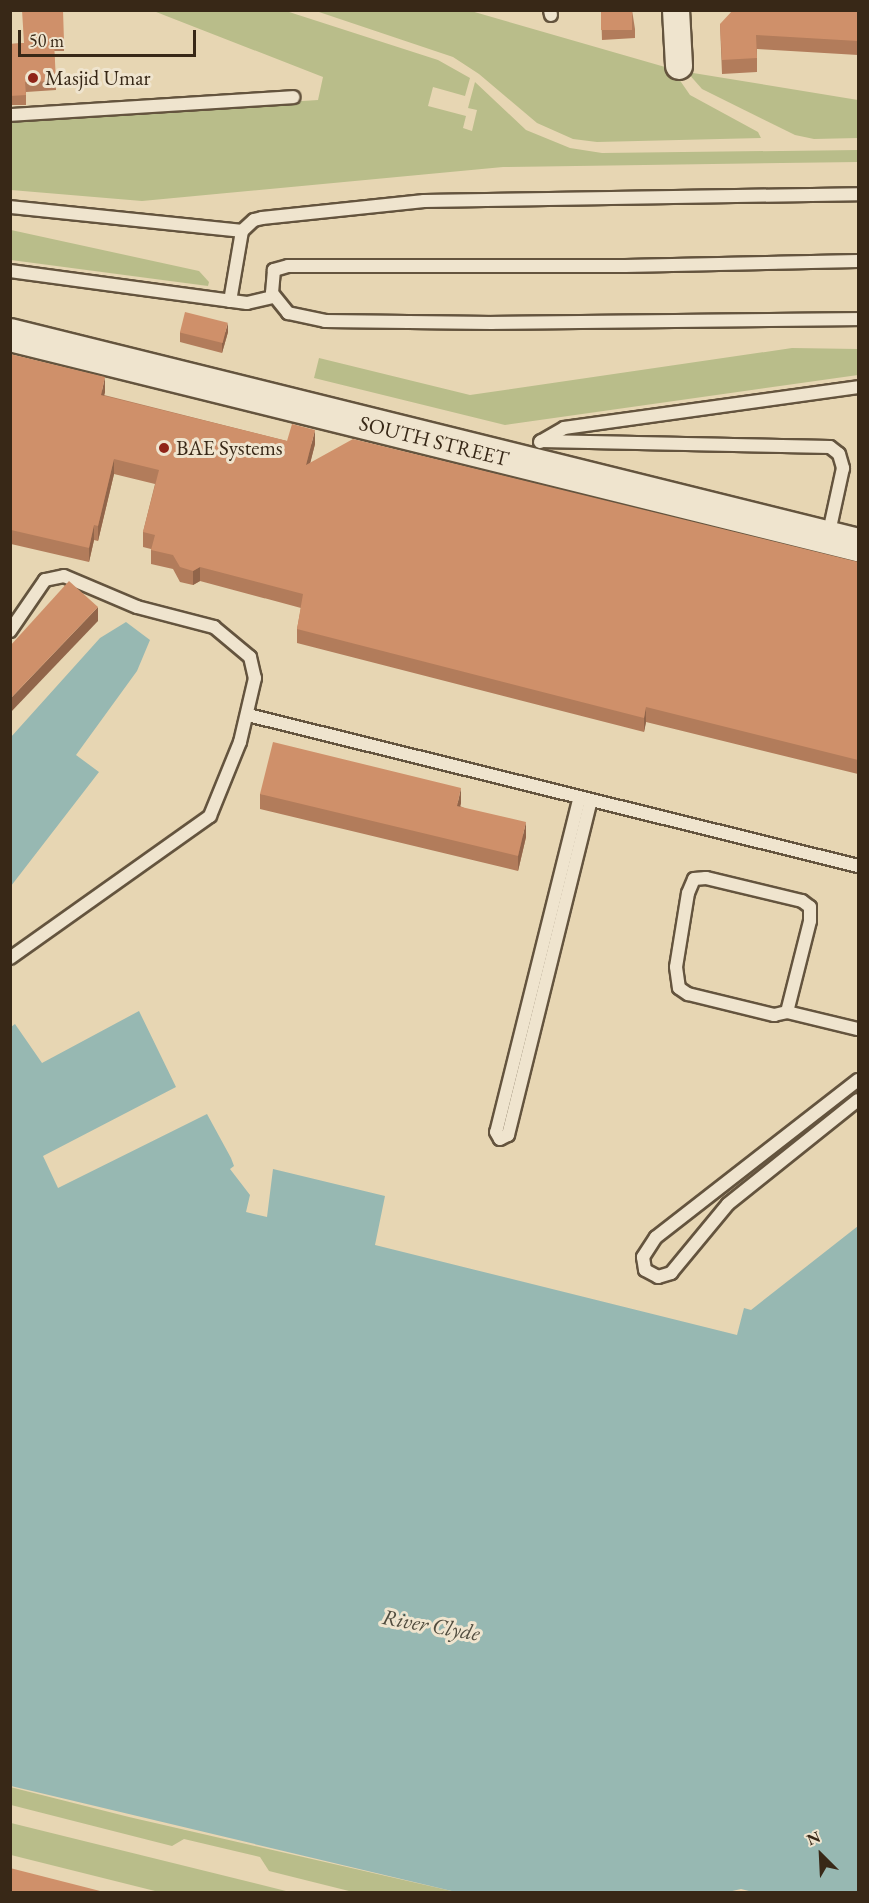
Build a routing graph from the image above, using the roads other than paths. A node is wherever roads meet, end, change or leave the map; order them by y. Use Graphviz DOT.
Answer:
graph roads {
  1 [pos="676,10"];
  2 [pos="679,66"];
  3 [pos="293,97"];
  4 [pos="10,115"];
  5 [pos="858,194"];
  6 [pos="10,207"];
  7 [pos="242,231"];
  8 [pos="858,261"];
  9 [pos="10,271"];
  10 [pos="273,297"];
  11 [pos="230,301"];
  12 [pos="858,319"];
  13 [pos="10,335"];
  14 [pos="858,387"];
  15 [pos="537,453"];
  16 [pos="828,538"];
  17 [pos="858,545"];
  18 [pos="10,631"];
  19 [pos="248,715"];
  20 [pos="584,801"];
  21 [pos="858,866"];
  22 [pos="10,958"];
  23 [pos="787,1012"];
  24 [pos="858,1029"];
  25 [pos="858,1080"];
  26 [pos="858,1100"];
  1 -- 2 [label="street"];
  3 -- 4 [label="lane"];
  5 -- 7 [label="lane"];
  6 -- 7 [label="lane"];
  7 -- 11 [label="lane"];
  8 -- 10 [label="lane"];
  9 -- 11 [label="lane"];
  10 -- 11 [label="lane"];
  10 -- 12 [label="lane"];
  13 -- 15 [label="street, SOUTH STREET"];
  14 -- 15 [label="lane"];
  15 -- 16 [label="street, SOUTH STREET"];
  15 -- 16 [label="lane"];
  16 -- 17 [label="street, SOUTH STREET"];
  18 -- 19 [label="lane"];
  19 -- 20 [label="lane"];
  19 -- 22 [label="lane"];
  20 -- 20 [label="lane"];
  20 -- 21 [label="lane"];
  23 -- 23 [label="lane"];
  23 -- 24 [label="lane"];
  25 -- 26 [label="lane"];
}
